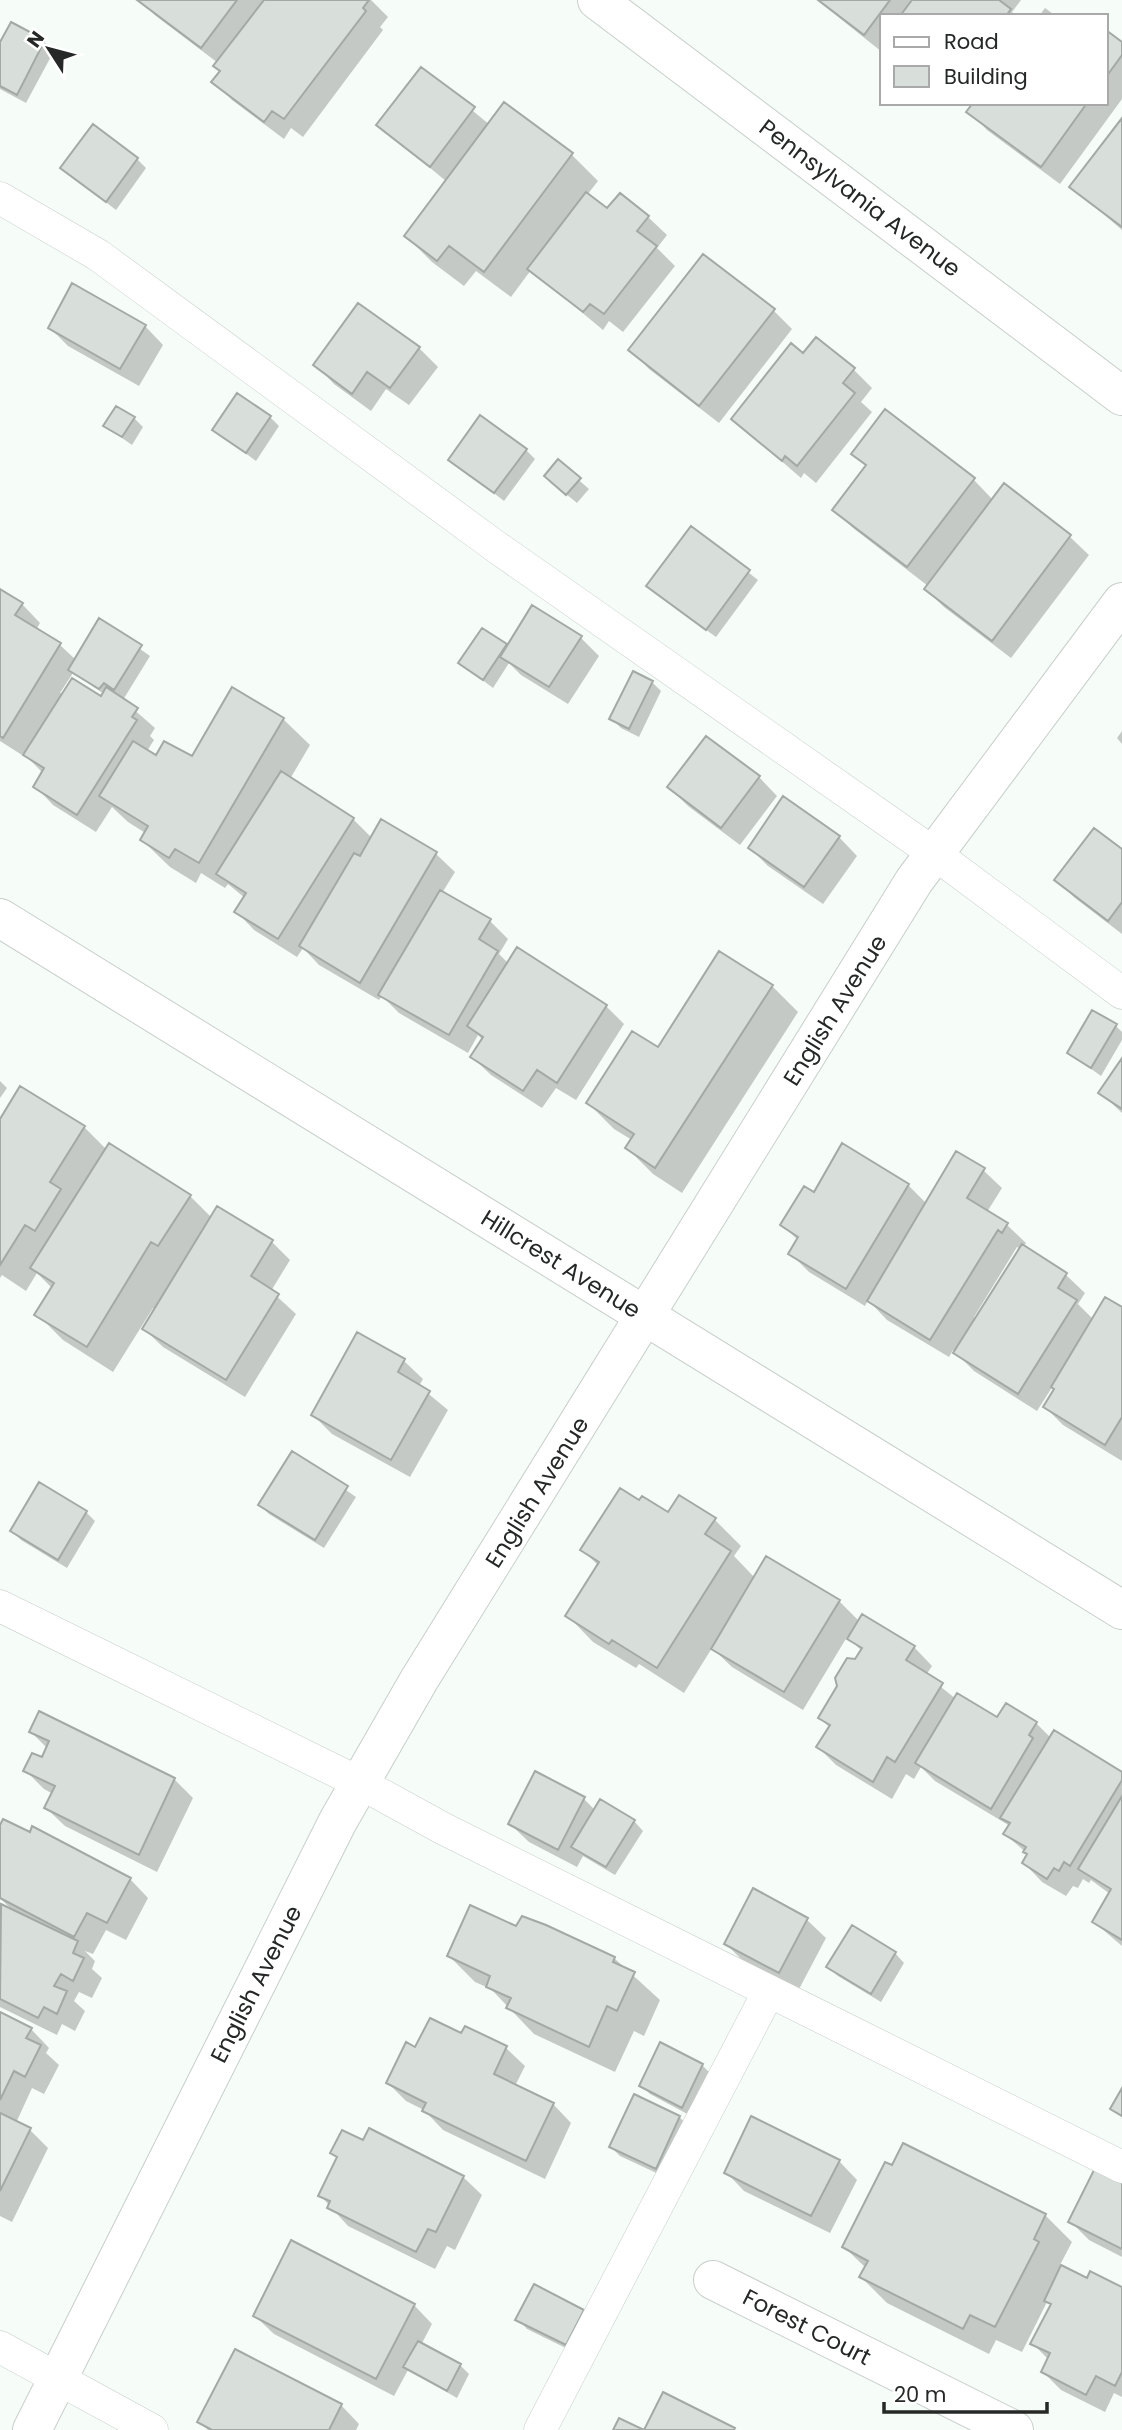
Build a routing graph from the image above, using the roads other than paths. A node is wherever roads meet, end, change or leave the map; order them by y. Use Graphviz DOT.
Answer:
graph roads {
  1 [pos="597,0"];
  2 [pos="0,198"];
  3 [pos="1122,396"];
  4 [pos="1122,602"];
  5 [pos="935,854"];
  6 [pos="0,918"];
  7 [pos="1122,993"];
  8 [pos="647,1316"];
  9 [pos="0,1606"];
  10 [pos="1122,1610"];
  11 [pos="360,1783"];
  12 [pos="769,1991"];
  13 [pos="1122,2167"];
  14 [pos="713,2280"];
  15 [pos="0,2347"];
  16 [pos="57,2379"];
  17 [pos="32,2430"];
  18 [pos="152,2430"];
  19 [pos="540,2430"];
  20 [pos="1014,2430"];
  1 -- 3 [label="street, Pennsylvania Avenue"];
  2 -- 5 [label="lane"];
  4 -- 5 [label="street, English Avenue"];
  5 -- 7 [label="lane"];
  5 -- 8 [label="street, English Avenue"];
  6 -- 8 [label="street, Hillcrest Avenue"];
  8 -- 10 [label="street, Hillcrest Avenue"];
  8 -- 11 [label="street, English Avenue"];
  9 -- 11 [label="lane"];
  11 -- 12 [label="lane"];
  11 -- 16 [label="street, English Avenue"];
  12 -- 13 [label="lane"];
  12 -- 19 [label="lane"];
  14 -- 20 [label="street, Forest Court"];
  15 -- 16 [label="lane"];
  16 -- 17 [label="street, English Avenue"];
  16 -- 18 [label="lane"];
}
